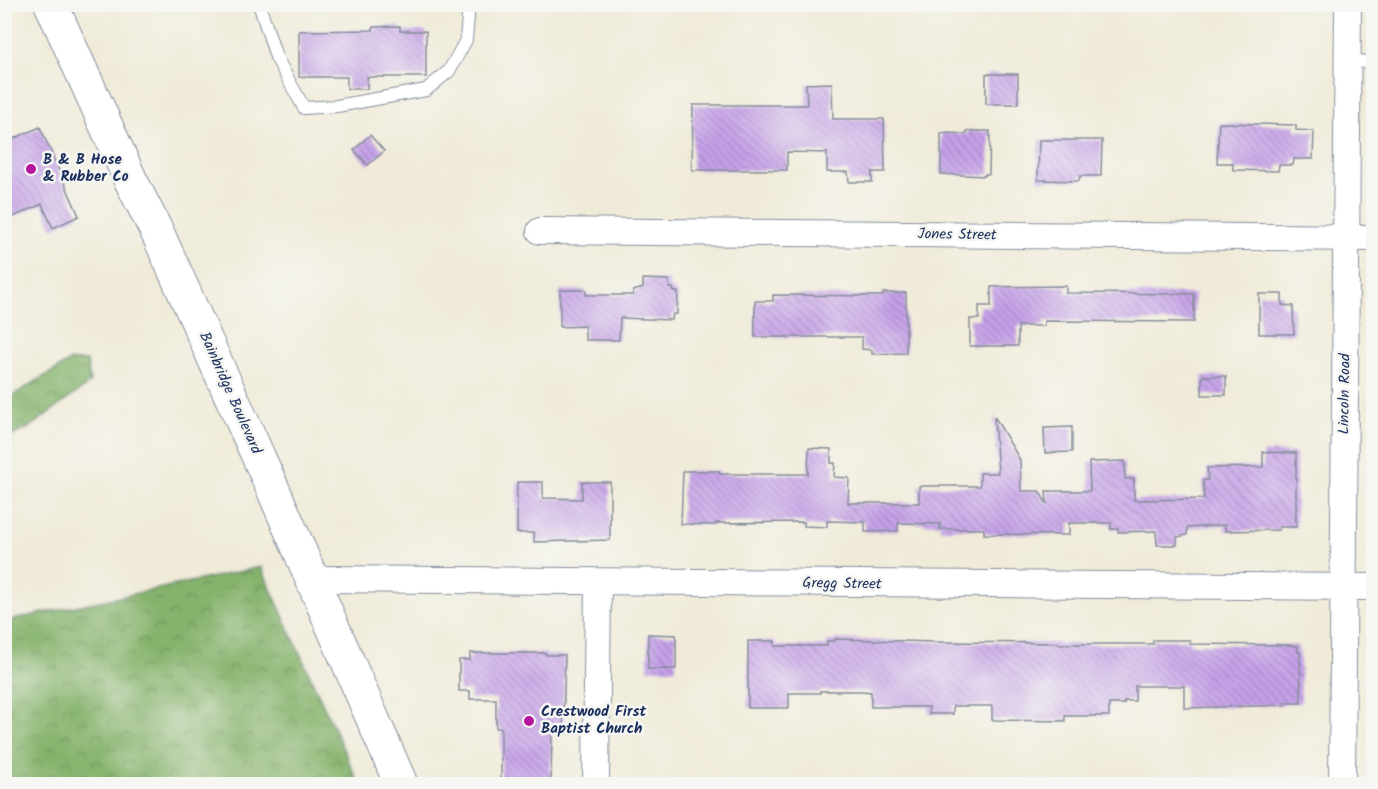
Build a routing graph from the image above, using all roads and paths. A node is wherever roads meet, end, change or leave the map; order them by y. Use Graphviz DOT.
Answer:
graph roads {
  1 [pos="51,4"];
  2 [pos="259,4"];
  3 [pos="469,4"];
  4 [pos="1348,4"];
  5 [pos="1348,61"];
  6 [pos="1374,62"];
  7 [pos="540,231"];
  8 [pos="1346,238"];
  9 [pos="1374,238"];
  10 [pos="311,579"];
  11 [pos="598,582"];
  12 [pos="1343,587"];
  13 [pos="1374,587"];
  14 [pos="401,784"];
  15 [pos="596,784"];
  16 [pos="1342,784"];
  1 -- 10 [label="main road, Bainbridge Boulevard"];
  2 -- 3 [label="lane"];
  4 -- 5 [label="street, Lincoln Road"];
  5 -- 6 [label="lane"];
  5 -- 8 [label="street, Lincoln Road"];
  7 -- 8 [label="street, Jones Street"];
  8 -- 9 [label="street, Jones Street"];
  8 -- 12 [label="street, Lincoln Road"];
  10 -- 11 [label="street, Gregg Street"];
  10 -- 14 [label="main road, Bainbridge Boulevard"];
  11 -- 12 [label="street, Gregg Street"];
  11 -- 15 [label="street"];
  12 -- 13 [label="street, Gregg Street"];
  12 -- 16 [label="street, Lincoln Road"];
}
